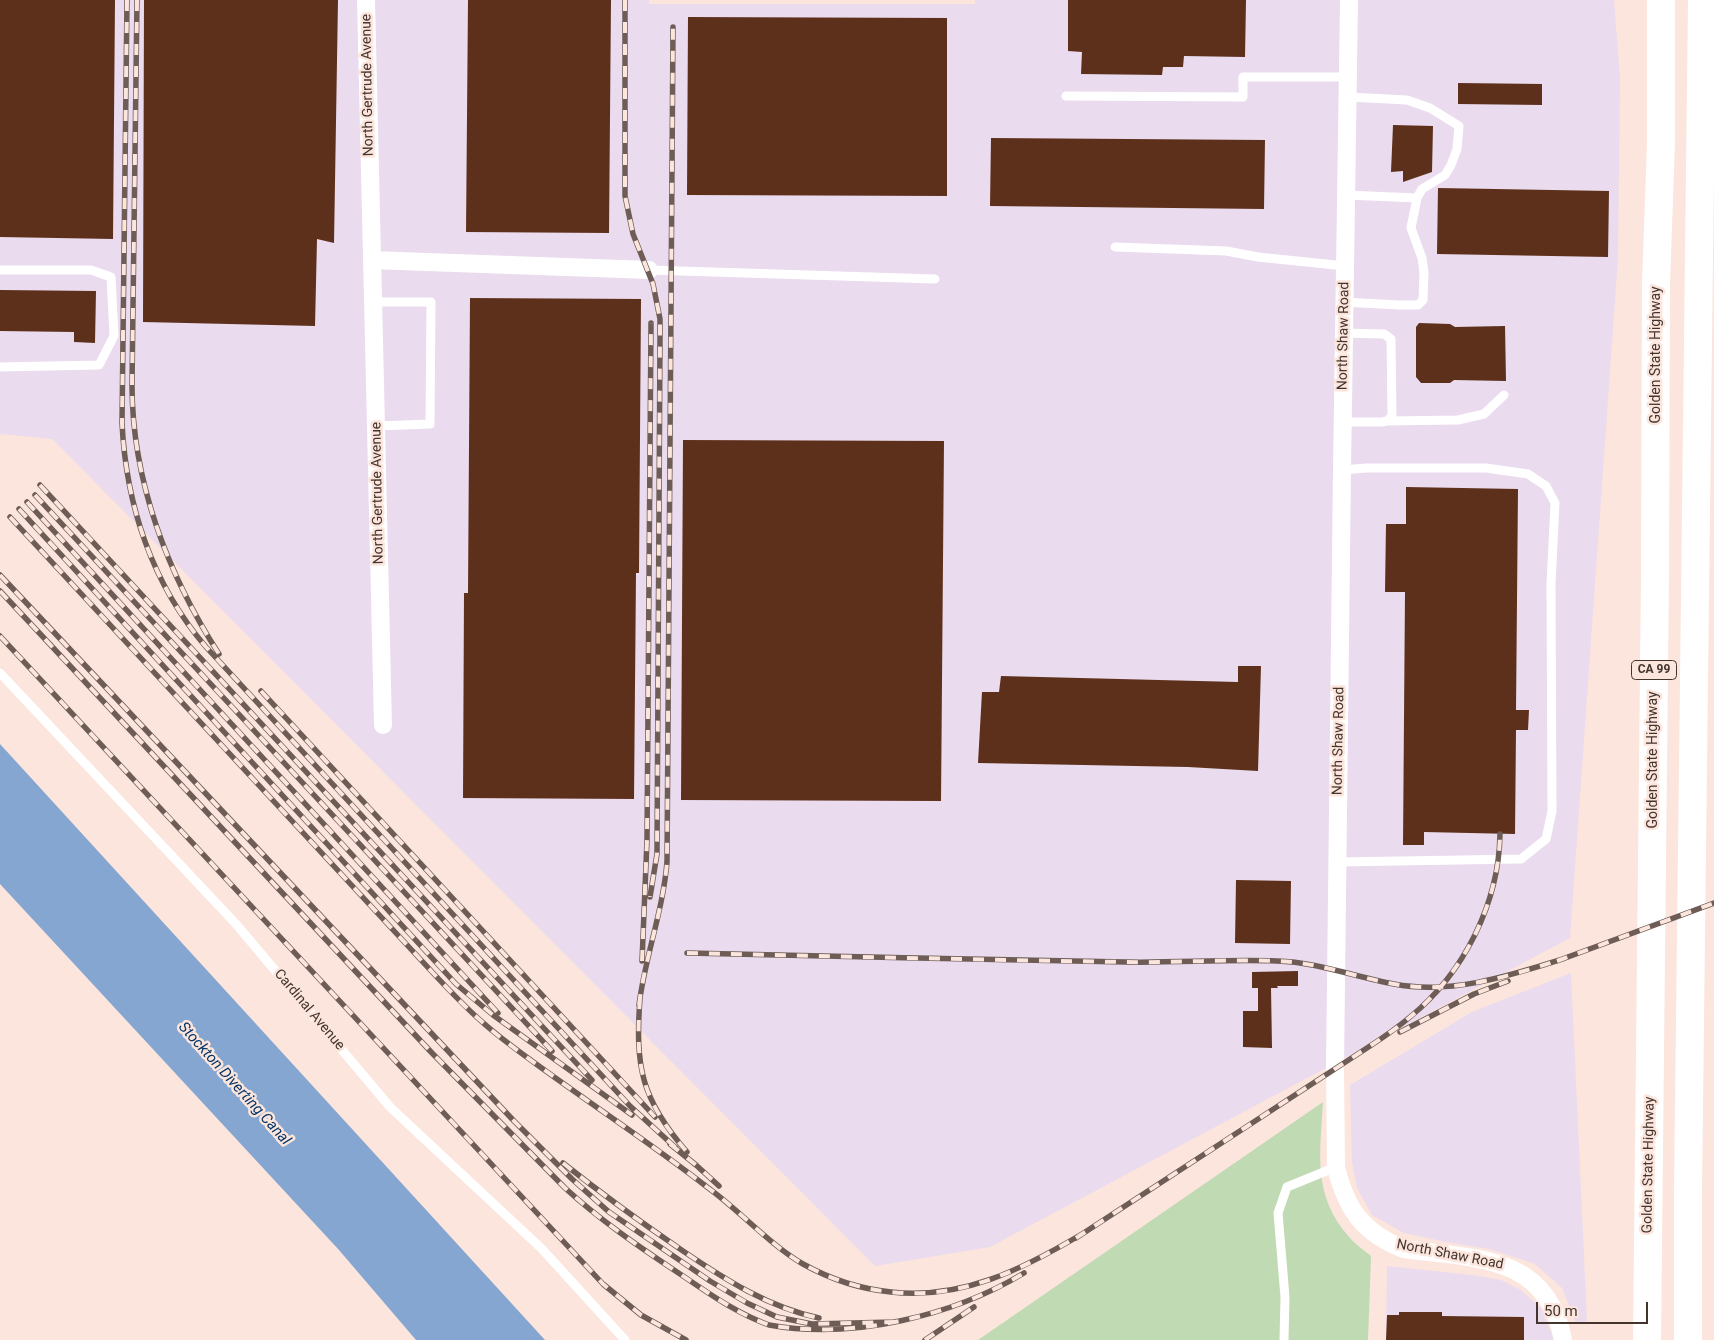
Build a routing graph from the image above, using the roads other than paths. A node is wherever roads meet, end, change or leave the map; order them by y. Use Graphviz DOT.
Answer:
graph roads {
  1 [pos="366,0"];
  2 [pos="1350,0"];
  3 [pos="1650,0"];
  4 [pos="1661,0"];
  5 [pos="1702,0"];
  6 [pos="1348,77"];
  7 [pos="1066,96"];
  8 [pos="1348,96"];
  9 [pos="1661,142"];
  10 [pos="1714,181"];
  11 [pos="1346,195"];
  12 [pos="1417,198"];
  13 [pos="1115,247"];
  14 [pos="372,260"];
  15 [pos="1345,266"];
  16 [pos="0,270"];
  17 [pos="648,270"];
  18 [pos="935,278"];
  19 [pos="1698,296"];
  20 [pos="373,302"];
  21 [pos="1344,302"];
  22 [pos="1344,333"];
  23 [pos="0,367"];
  24 [pos="1504,395"];
  25 [pos="1387,421"];
  26 [pos="1342,422"];
  27 [pos="376,426"];
  28 [pos="1342,470"];
  29 [pos="0,673"];
  30 [pos="383,725"];
  31 [pos="1338,862"];
  32 [pos="1336,1167"];
  33 [pos="625,1340"];
  34 [pos="1284,1340"];
  35 [pos="1564,1340"];
  36 [pos="1647,1340"];
  37 [pos="1688,1340"];
  1 -- 14 [label="street, North Gertrude Avenue"];
  2 -- 6 [label="street, North Shaw Road"];
  3 -- 9 [label="highway"];
  4 -- 9 [label="highway, Golden State Highway / CA 99"];
  5 -- 19 [label="highway, CA 99"];
  6 -- 7 [label="lane"];
  6 -- 8 [label="street, North Shaw Road"];
  8 -- 11 [label="street, North Shaw Road"];
  8 -- 12 [label="lane"];
  9 -- 36 [label="highway, Golden State Highway / CA 99"];
  10 -- 19 [label="highway"];
  11 -- 12 [label="lane"];
  11 -- 15 [label="street, North Shaw Road"];
  12 -- 21 [label="lane"];
  13 -- 15 [label="lane"];
  14 -- 17 [label="street"];
  14 -- 20 [label="street, North Gertrude Avenue"];
  15 -- 21 [label="street, North Shaw Road"];
  16 -- 23 [label="lane"];
  17 -- 18 [label="lane"];
  19 -- 37 [label="highway, CA 99"];
  20 -- 27 [label="street, North Gertrude Avenue"];
  20 -- 27 [label="lane"];
  21 -- 22 [label="street, North Shaw Road"];
  22 -- 25 [label="lane"];
  22 -- 26 [label="street, North Shaw Road"];
  24 -- 25 [label="lane"];
  25 -- 26 [label="lane"];
  26 -- 28 [label="street, North Shaw Road"];
  27 -- 30 [label="street, North Gertrude Avenue"];
  28 -- 31 [label="street, North Shaw Road"];
  28 -- 31 [label="lane"];
  29 -- 33 [label="lane, Cardinal Avenue"];
  31 -- 32 [label="street, North Shaw Road"];
  32 -- 34 [label="lane"];
  32 -- 35 [label="street, North Shaw Road"];
}
